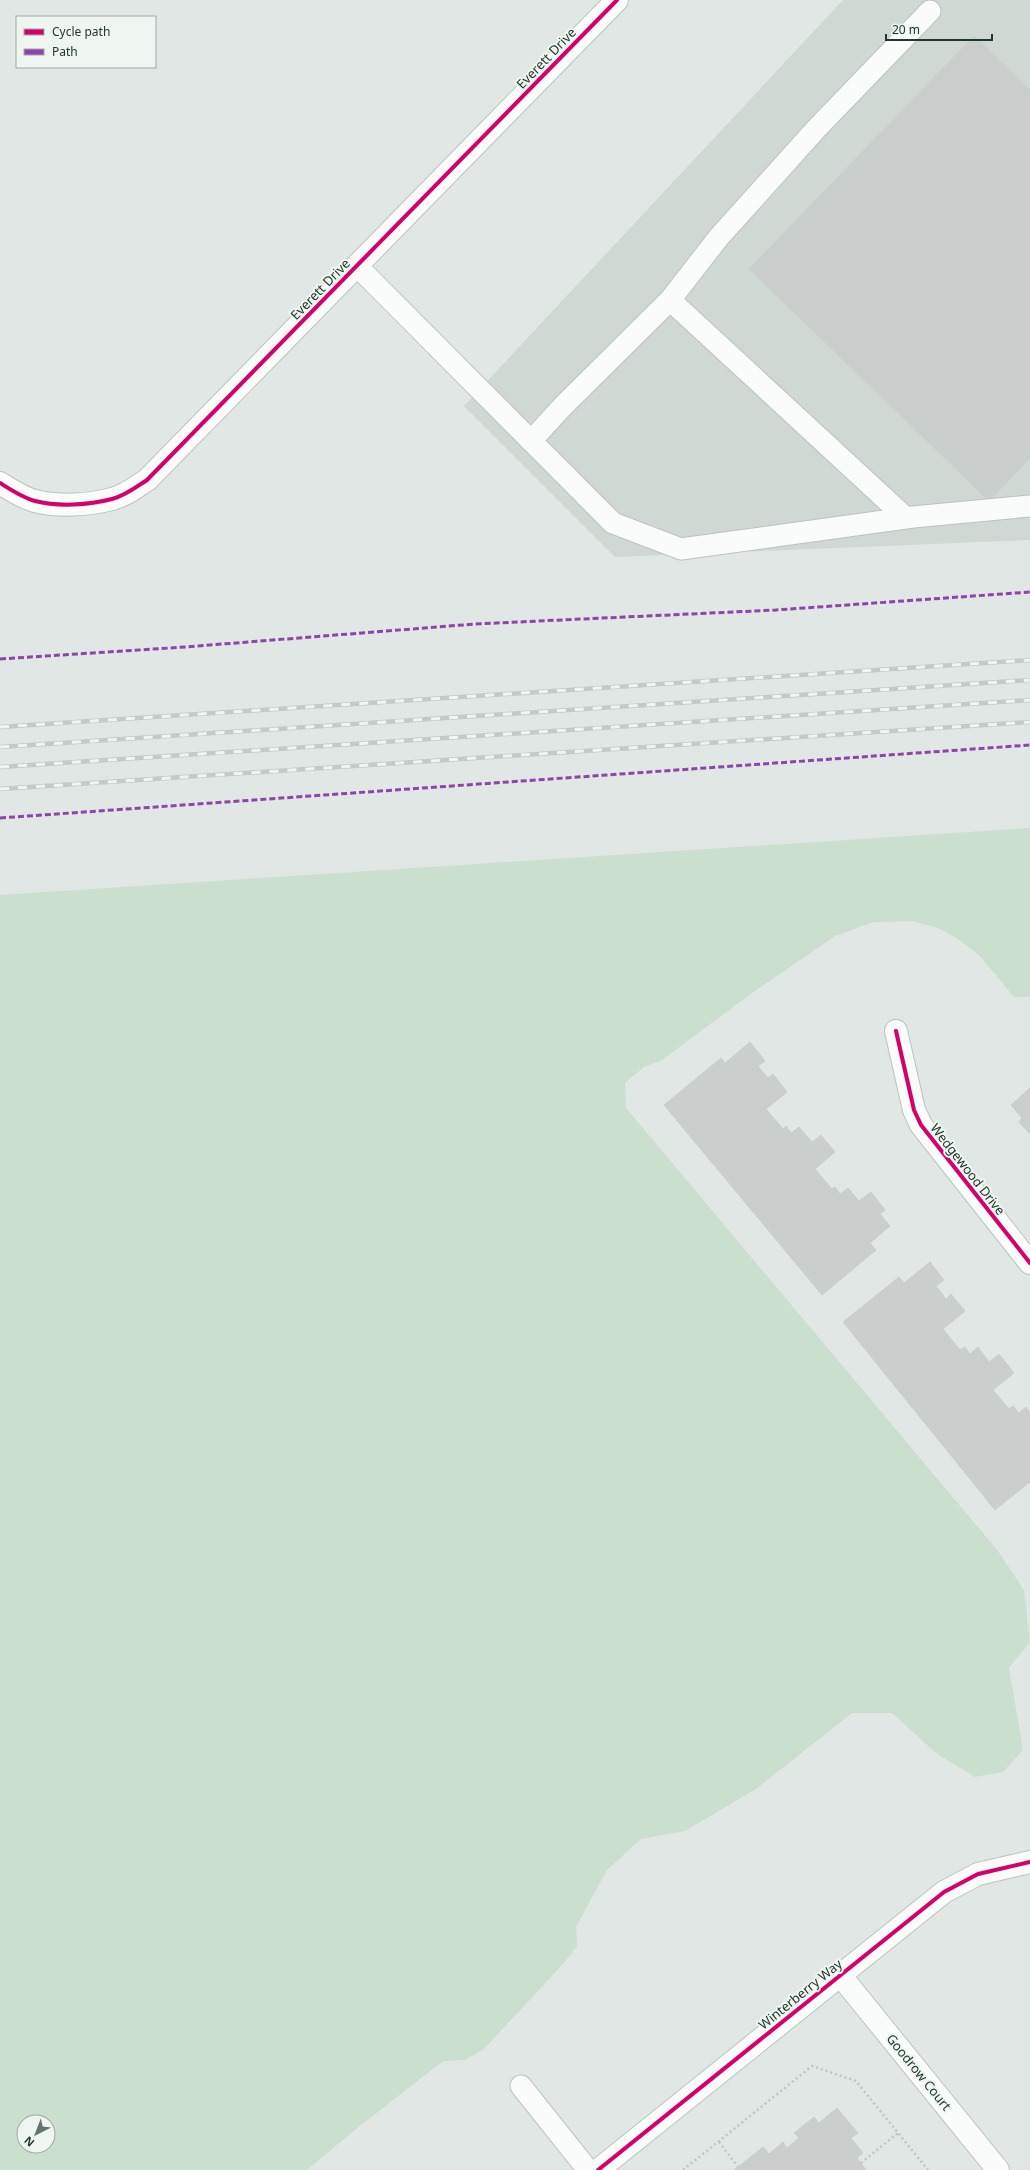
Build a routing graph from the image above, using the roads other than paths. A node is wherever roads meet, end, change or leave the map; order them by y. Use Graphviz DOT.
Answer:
graph roads {
  1 [pos="617,0"];
  2 [pos="930,11"];
  3 [pos="357,266"];
  4 [pos="670,300"];
  5 [pos="531,441"];
  6 [pos="0,483"];
  7 [pos="1030,506"];
  8 [pos="906,518"];
  9 [pos="896,1032"];
  10 [pos="1030,1263"];
  11 [pos="1030,1862"];
  12 [pos="840,1975"];
  13 [pos="521,2086"];
  14 [pos="588,2170"];
  15 [pos="598,2170"];
  16 [pos="998,2170"];
  1 -- 3 [label="street, Everett Drive"];
  2 -- 4 [label="lane"];
  3 -- 5 [label="lane"];
  3 -- 6 [label="street, Everett Drive"];
  4 -- 5 [label="lane"];
  4 -- 8 [label="lane"];
  5 -- 8 [label="lane"];
  7 -- 8 [label="lane"];
  9 -- 10 [label="street, Wedgewood Drive"];
  11 -- 12 [label="street, Winterberry Way"];
  12 -- 15 [label="street, Winterberry Way"];
  12 -- 16 [label="street, Goodrow Court"];
  13 -- 14 [label="lane"];
}
